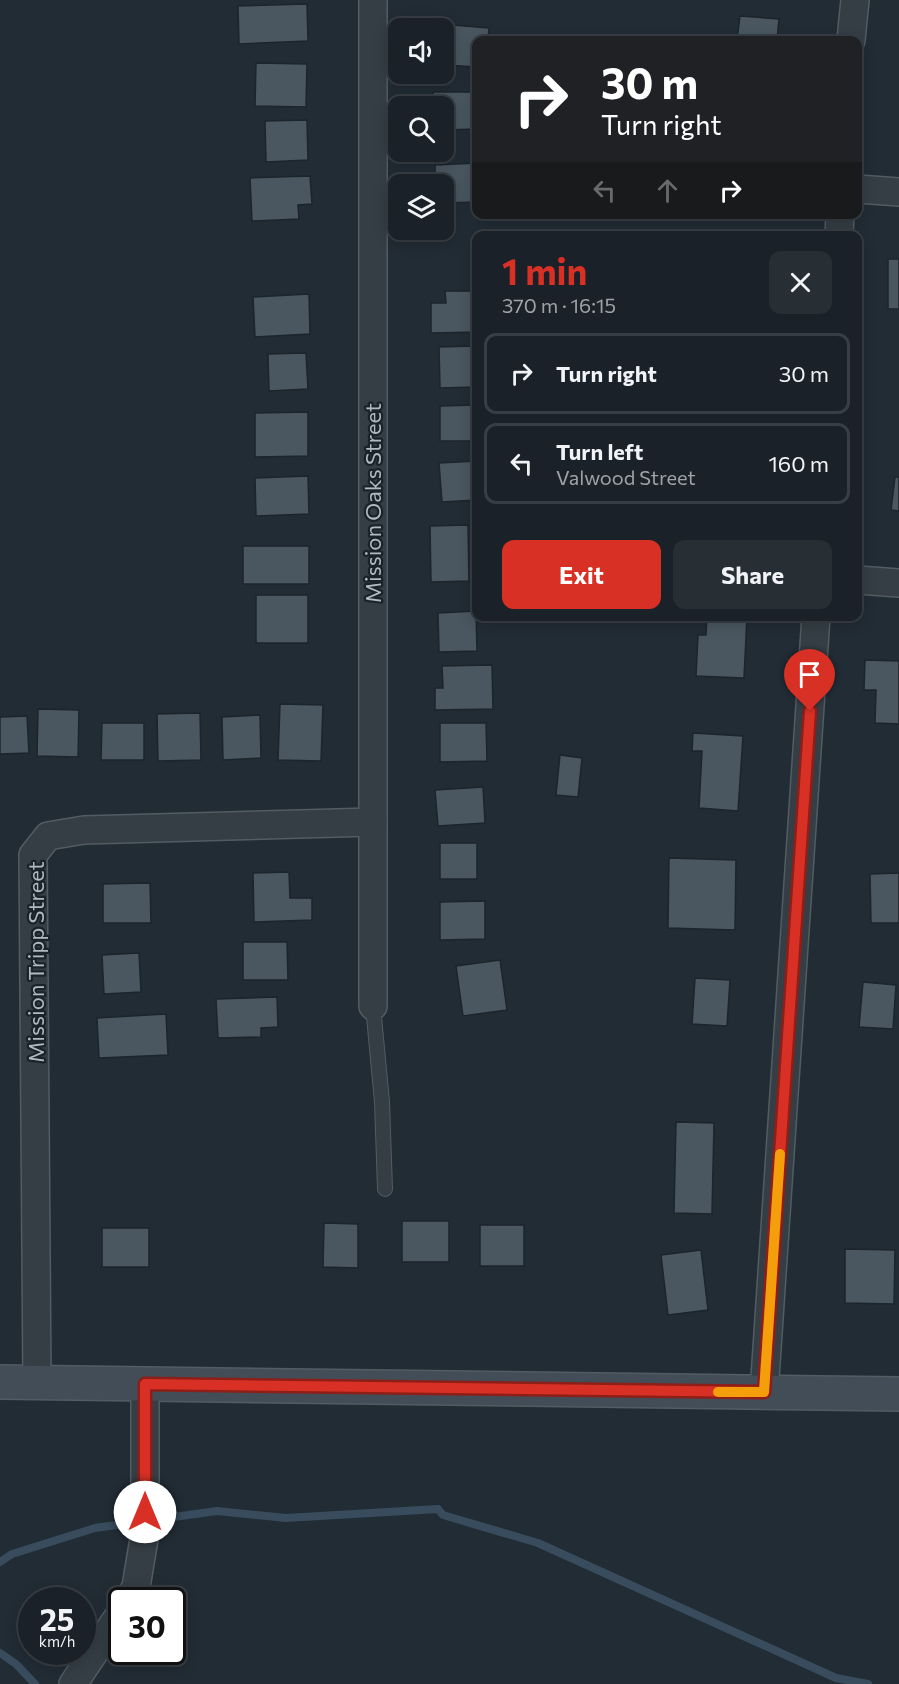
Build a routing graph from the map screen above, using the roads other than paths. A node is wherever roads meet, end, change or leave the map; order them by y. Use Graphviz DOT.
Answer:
graph roads {
  1 [pos="373,0"];
  2 [pos="855,0"];
  3 [pos="851,36"];
  4 [pos="862,189"];
  5 [pos="899,192"];
  6 [pos="862,580"];
  7 [pos="899,583"];
  8 [pos="816,621"];
  9 [pos="373,822"];
  10 [pos="373,1006"];
  11 [pos="385,1189"];
  12 [pos="0,1382"];
  13 [pos="37,1383"];
  14 [pos="145,1384"];
  15 [pos="764,1392"];
  16 [pos="899,1394"];
  17 [pos="136,1587"];
  18 [pos="108,1632"];
  19 [pos="73,1684"];
  1 -- 9 [label="street, Mission Oaks Street"];
  2 -- 3 [label="street"];
  4 -- 5 [label="street"];
  6 -- 7 [label="street"];
  8 -- 15 [label="street"];
  9 -- 10 [label="street, Mission Oaks Street"];
  9 -- 13 [label="street, Mission Tripp Street"];
  10 -- 11 [label="lane"];
  12 -- 13 [label="street"];
  13 -- 14 [label="street"];
  14 -- 15 [label="street"];
  14 -- 17 [label="street"];
  15 -- 16 [label="street"];
  18 -- 19 [label="street"];
}
